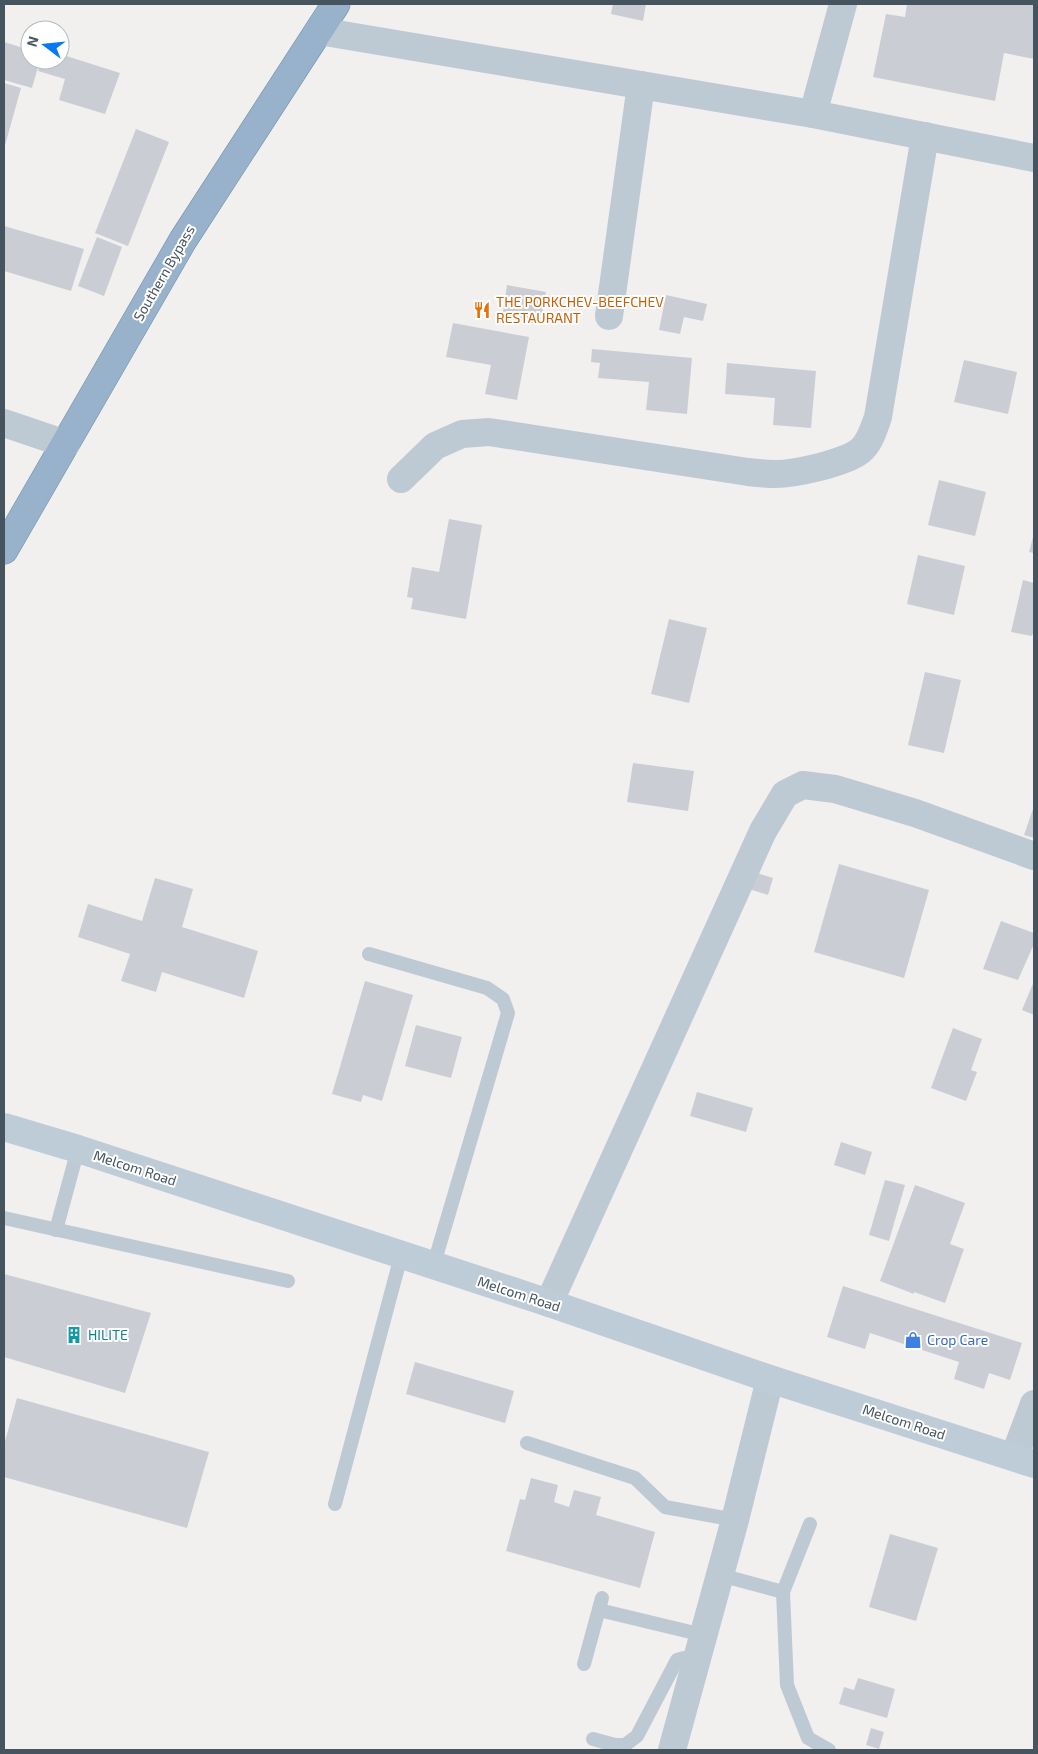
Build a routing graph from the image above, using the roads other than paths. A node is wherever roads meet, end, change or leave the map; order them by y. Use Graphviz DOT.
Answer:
graph roads {
  1 [pos="336,4"];
  2 [pos="843,4"];
  3 [pos="319,31"];
  4 [pos="641,85"];
  5 [pos="813,114"];
  6 [pos="926,136"];
  7 [pos="1034,158"];
  8 [pos="609,316"];
  9 [pos="4,423"];
  10 [pos="66,444"];
  11 [pos="401,479"];
  12 [pos="4,550"];
  13 [pos="1034,856"];
  14 [pos="369,954"];
  15 [pos="4,1127"];
  16 [pos="78,1149"];
  17 [pos="4,1218"];
  18 [pos="56,1230"];
  19 [pos="401,1256"];
  20 [pos="434,1267"];
  21 [pos="288,1281"];
  22 [pos="549,1304"];
  23 [pos="770,1379"];
  24 [pos="1034,1404"];
  25 [pos="526,1443"];
  26 [pos="1024,1460"];
  27 [pos="335,1504"];
  28 [pos="734,1520"];
  29 [pos="810,1524"];
  30 [pos="720,1574"];
  31 [pos="783,1592"];
  32 [pos="700,1648"];
  33 [pos="584,1664"];
  34 [pos="593,1739"];
  35 [pos="672,1750"];
  36 [pos="829,1750"];
  1 -- 3 [label="highway, Southern Bypass"];
  2 -- 5 [label="street"];
  3 -- 4 [label="street"];
  3 -- 10 [label="highway, Southern Bypass"];
  4 -- 5 [label="street"];
  4 -- 8 [label="street"];
  5 -- 6 [label="street"];
  6 -- 7 [label="street"];
  6 -- 11 [label="street"];
  9 -- 10 [label="street"];
  10 -- 12 [label="highway, Southern Bypass"];
  13 -- 22 [label="street"];
  14 -- 20 [label="lane"];
  15 -- 16 [label="main road, Melcom Road"];
  16 -- 18 [label="lane"];
  16 -- 19 [label="main road, Melcom Road"];
  17 -- 18 [label="lane"];
  18 -- 21 [label="lane"];
  19 -- 20 [label="main road, Melcom Road"];
  19 -- 27 [label="lane"];
  20 -- 22 [label="main road, Melcom Road"];
  22 -- 23 [label="main road, Melcom Road"];
  23 -- 26 [label="main road, Melcom Road"];
  23 -- 28 [label="street"];
  24 -- 26 [label="street"];
  25 -- 28 [label="lane"];
  28 -- 30 [label="street"];
  29 -- 31 [label="lane"];
  30 -- 31 [label="lane"];
  30 -- 32 [label="street"];
  31 -- 36 [label="lane"];
  32 -- 33 [label="lane"];
  32 -- 34 [label="lane"];
  32 -- 35 [label="street"];
}
